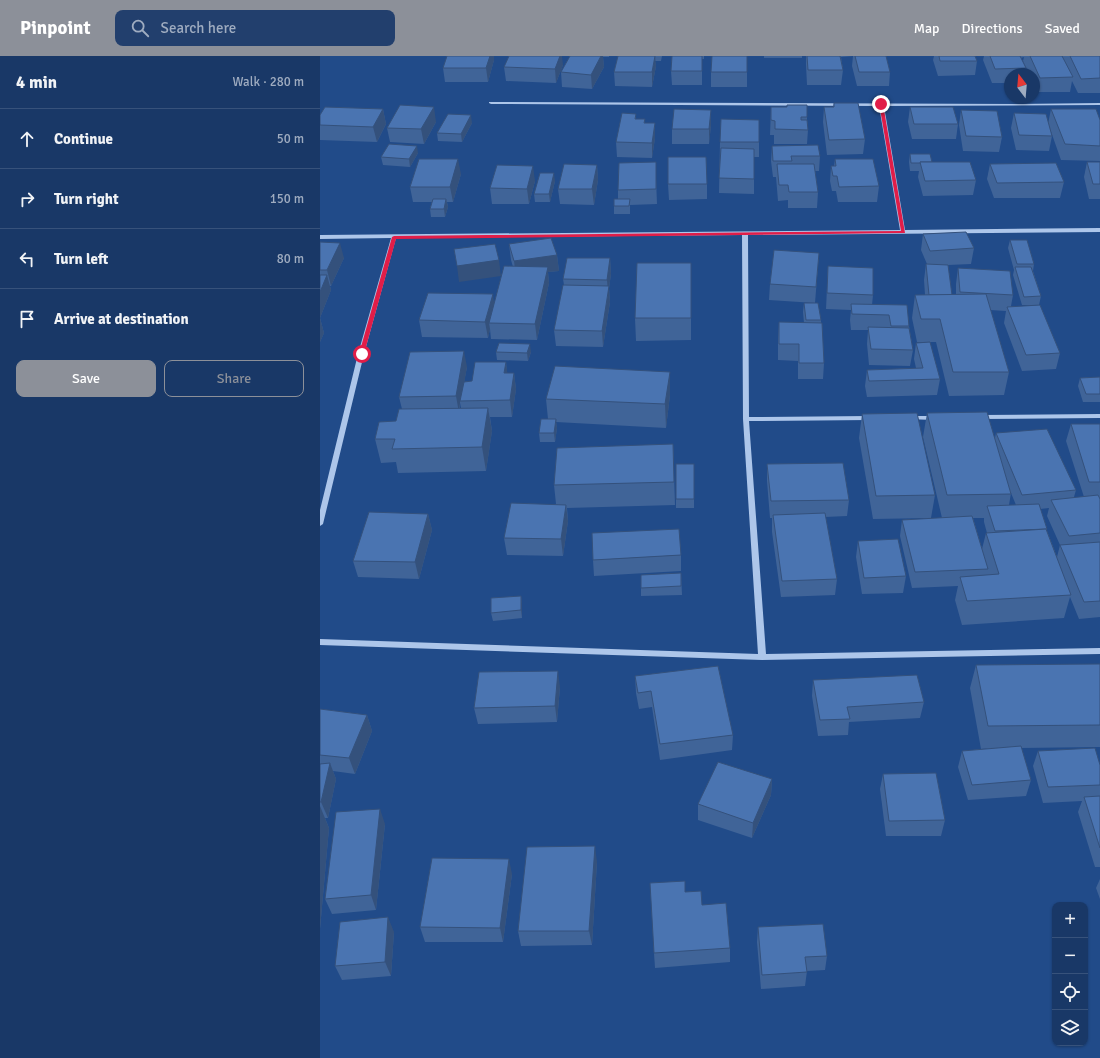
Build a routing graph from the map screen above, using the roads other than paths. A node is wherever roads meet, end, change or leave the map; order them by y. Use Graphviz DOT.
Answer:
graph roads {
  1 [pos="491,103"];
  2 [pos="881,104"];
  3 [pos="1100,104"];
  4 [pos="1100,230"];
  5 [pos="903,232"];
  6 [pos="745,234"];
  7 [pos="394,237"];
  8 [pos="320,238"];
  9 [pos="1100,416"];
  10 [pos="974,417"];
  11 [pos="880,418"];
  12 [pos="904,418"];
  13 [pos="943,418"];
  14 [pos="746,420"];
  15 [pos="320,524"];
  16 [pos="320,642"];
  17 [pos="1100,651"];
  18 [pos="762,657"];
  1 -- 2 [label="street"];
  2 -- 3 [label="street"];
  2 -- 5 [label="street"];
  4 -- 5 [label="street"];
  5 -- 6 [label="street"];
  6 -- 7 [label="street"];
  6 -- 14 [label="street"];
  7 -- 8 [label="street"];
  7 -- 15 [label="street"];
  9 -- 10 [label="street"];
  11 -- 14 [label="street"];
  12 -- 13 [label="street"];
  14 -- 18 [label="street"];
  16 -- 18 [label="street"];
  17 -- 18 [label="street"];
}
